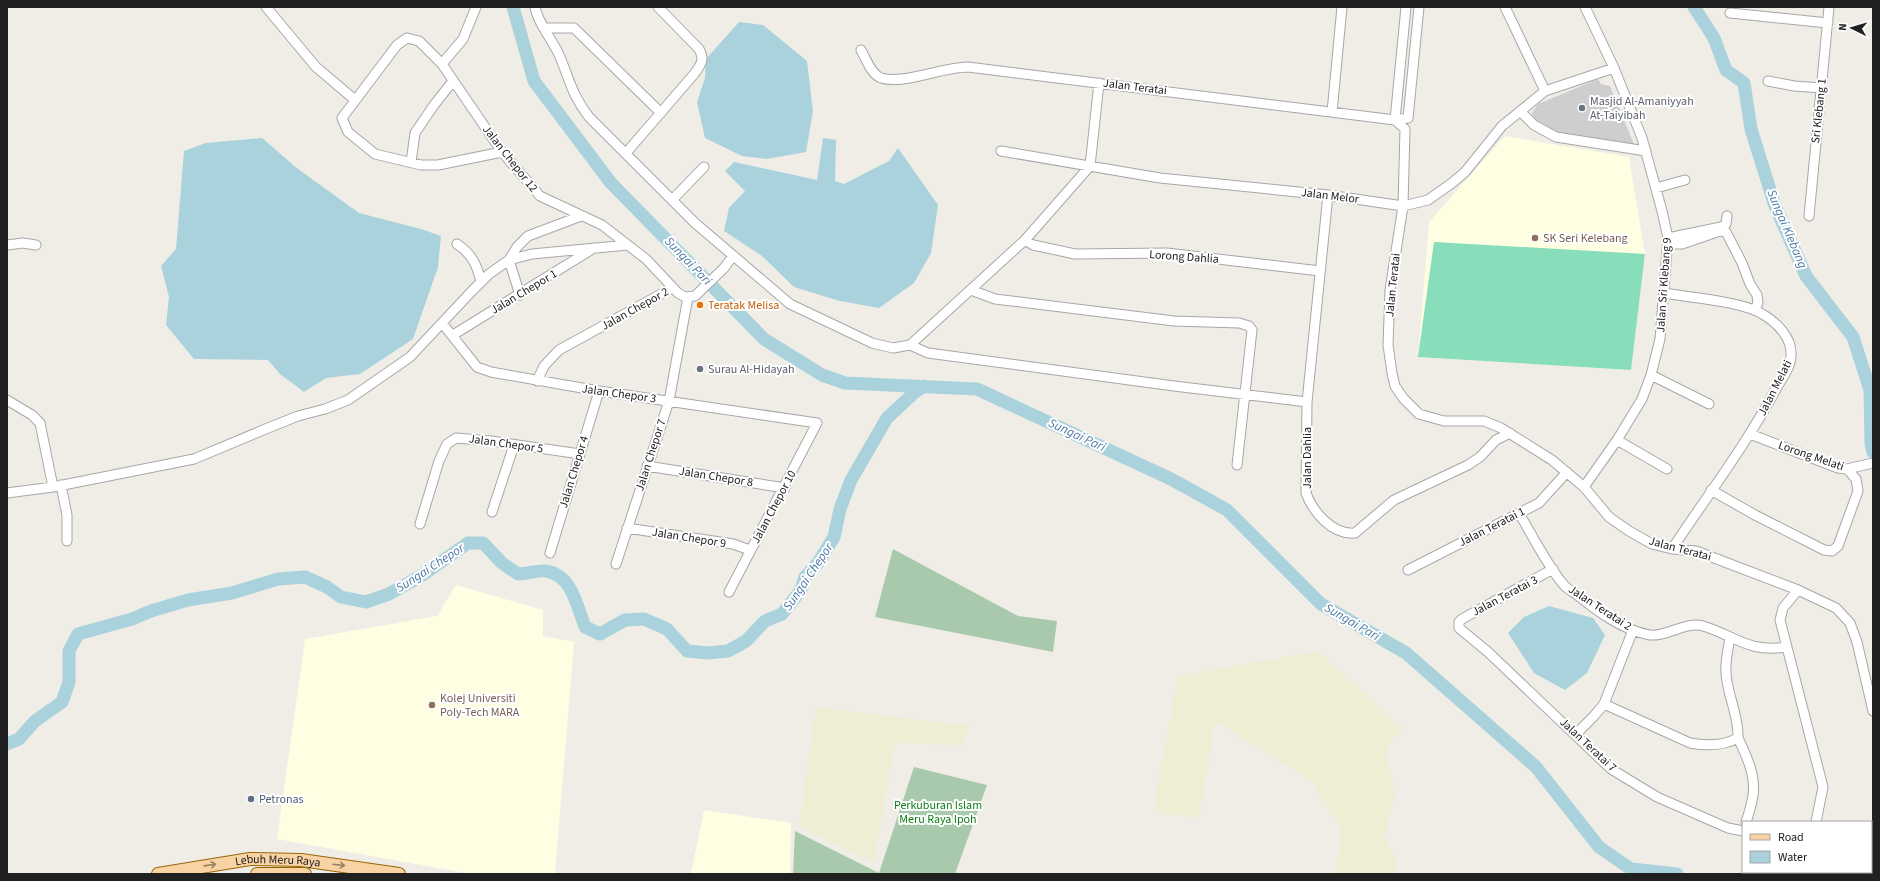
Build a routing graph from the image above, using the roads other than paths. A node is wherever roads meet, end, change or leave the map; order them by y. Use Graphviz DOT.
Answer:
graph roads {
  1 [pos="266,7"];
  2 [pos="536,7"];
  3 [pos="658,7"];
  4 [pos="1342,7"];
  5 [pos="1406,7"];
  6 [pos="1419,7"];
  7 [pos="1505,7"];
  8 [pos="1584,7"];
  9 [pos="1830,7"];
  10 [pos="474,8"];
  11 [pos="1730,13"];
  12 [pos="1828,23"];
  13 [pos="545,28"];
  14 [pos="861,50"];
  15 [pos="442,64"];
  16 [pos="1614,68"];
  17 [pos="454,81"];
  18 [pos="1768,81"];
  19 [pos="1099,83"];
  20 [pos="1822,88"];
  21 [pos="1544,91"];
  22 [pos="355,100"];
  23 [pos="1520,111"];
  24 [pos="1332,112"];
  25 [pos="660,113"];
  26 [pos="1395,120"];
  27 [pos="1001,151"];
  28 [pos="1646,151"];
  29 [pos="502,152"];
  30 [pos="626,153"];
  31 [pos="411,162"];
  32 [pos="1090,166"];
  33 [pos="704,167"];
  34 [pos="1685,180"];
  35 [pos="1656,188"];
  36 [pos="1328,195"];
  37 [pos="672,200"];
  38 [pos="1403,206"];
  39 [pos="581,216"];
  40 [pos="1727,216"];
  41 [pos="1809,216"];
  42 [pos="1025,240"];
  43 [pos="1668,241"];
  44 [pos="457,244"];
  45 [pos="7,245"];
  46 [pos="36,245"];
  47 [pos="628,245"];
  48 [pos="594,248"];
  49 [pos="733,256"];
  50 [pos="509,260"];
  51 [pos="1320,271"];
  52 [pos="481,282"];
  53 [pos="672,288"];
  54 [pos="971,290"];
  55 [pos="1664,293"];
  56 [pos="520,295"];
  57 [pos="688,297"];
  58 [pos="1756,310"];
  59 [pos="442,323"];
  60 [pos="453,335"];
  61 [pos="910,345"];
  62 [pos="1651,375"];
  63 [pos="537,381"];
  64 [pos="598,391"];
  65 [pos="1245,394"];
  66 [pos="7,400"];
  67 [pos="669,401"];
  68 [pos="1307,402"];
  69 [pos="1709,404"];
  70 [pos="817,422"];
  71 [pos="1510,434"];
  72 [pos="1750,434"];
  73 [pos="1617,440"];
  74 [pos="514,445"];
  75 [pos="580,454"];
  76 [pos="1871,464"];
  77 [pos="647,466"];
  78 [pos="1237,466"];
  79 [pos="1667,469"];
  80 [pos="1847,469"];
  81 [pos="1567,472"];
  82 [pos="57,486"];
  83 [pos="1584,487"];
  84 [pos="785,488"];
  85 [pos="1711,490"];
  86 [pos="7,493"];
  87 [pos="492,512"];
  88 [pos="1519,513"];
  89 [pos="420,524"];
  90 [pos="628,528"];
  91 [pos="67,541"];
  92 [pos="1672,548"];
  93 [pos="750,550"];
  94 [pos="550,553"];
  95 [pos="616,564"];
  96 [pos="1408,570"];
  97 [pos="1553,570"];
  98 [pos="1798,590"];
  99 [pos="729,592"];
  100 [pos="1458,624"];
  101 [pos="1633,630"];
  102 [pos="1730,638"];
  103 [pos="1786,647"];
  104 [pos="1604,704"];
  105 [pos="1873,711"];
  106 [pos="1576,734"];
  107 [pos="1738,738"];
  108 [pos="1746,821"];
  109 [pos="1816,821"];
  110 [pos="1742,831"];
  111 [pos="158,874"];
  112 [pos="257,874"];
  113 [pos="306,874"];
  114 [pos="399,874"];
  1 -- 22 [label="street"];
  2 -- 13 [label="street"];
  3 -- 25 [label="street"];
  4 -- 24 [label="street"];
  5 -- 26 [label="street"];
  6 -- 26 [label="street"];
  7 -- 21 [label="street"];
  8 -- 16 [label="street, Jalan Sri Klebang 9"];
  9 -- 12 [label="street, Sri Klebang 1"];
  10 -- 15 [label="street"];
  11 -- 12 [label="street"];
  12 -- 20 [label="street, Sri Klebang 1"];
  13 -- 25 [label="street"];
  13 -- 30 [label="street"];
  14 -- 19 [label="street, Jalan Teratai"];
  15 -- 17 [label="street, Jalan Chepor 12"];
  15 -- 22 [label="street, Jalan Chepor 12"];
  16 -- 21 [label="street, Jalan Melor"];
  16 -- 28 [label="street, Jalan Sri Klebang 9"];
  17 -- 29 [label="street, Jalan Chepor 12"];
  17 -- 31 [label="street"];
  18 -- 20 [label="street"];
  19 -- 24 [label="street, Jalan Teratai"];
  19 -- 32 [label="street"];
  20 -- 41 [label="street, Sri Klebang 1"];
  21 -- 23 [label="street, Jalan Melor"];
  22 -- 31 [label="street, Jalan Chepor 12"];
  23 -- 28 [label="street"];
  23 -- 38 [label="street, Jalan Melor"];
  24 -- 26 [label="street, Jalan Teratai"];
  25 -- 30 [label="street"];
  26 -- 38 [label="street, Jalan Teratai"];
  27 -- 32 [label="street, Jalan Melor"];
  28 -- 35 [label="street, Jalan Sri Klebang 9"];
  29 -- 31 [label="street"];
  29 -- 39 [label="street, Jalan Chepor 12"];
  30 -- 37 [label="street"];
  32 -- 36 [label="street, Jalan Melor"];
  32 -- 42 [label="street"];
  33 -- 37 [label="street"];
  34 -- 35 [label="street"];
  35 -- 43 [label="street, Jalan Sri Klebang 9"];
  36 -- 38 [label="street, Jalan Melor"];
  36 -- 51 [label="street, Jalan Dahlia"];
  37 -- 49 [label="street"];
  38 -- 71 [label="street, Jalan Teratai"];
  39 -- 47 [label="street, Jalan Chepor 12"];
  39 -- 50 [label="street"];
  40 -- 43 [label="street"];
  42 -- 51 [label="street, Lorong Dahlia"];
  42 -- 54 [label="street"];
  43 -- 55 [label="street, Jalan Sri Klebang 9"];
  43 -- 58 [label="street"];
  44 -- 52 [label="street"];
  45 -- 46 [label="street"];
  47 -- 48 [label="street, Jalan Chepor 1"];
  47 -- 53 [label="street, Jalan Chepor 12"];
  48 -- 50 [label="street, Jalan Chepor 1"];
  48 -- 56 [label="street, Jalan Chepor 1"];
  49 -- 57 [label="street, Jalan Chepor 2"];
  49 -- 61 [label="street"];
  50 -- 52 [label="street"];
  50 -- 56 [label="street"];
  51 -- 68 [label="street, Jalan Dahlia"];
  52 -- 59 [label="street"];
  53 -- 57 [label="street, Jalan Chepor 2"];
  53 -- 63 [label="street, Jalan Chepor 2"];
  54 -- 61 [label="street"];
  54 -- 65 [label="street"];
  55 -- 58 [label="street, Jalan Melati"];
  55 -- 62 [label="street, Jalan Sri Klebang 9"];
  56 -- 60 [label="street, Jalan Chepor 1"];
  57 -- 67 [label="street, Jalan Chepor 7"];
  58 -- 72 [label="street, Jalan Melati"];
  59 -- 60 [label="street, Jalan Chepor 3"];
  59 -- 82 [label="street"];
  60 -- 63 [label="street, Jalan Chepor 3"];
  61 -- 65 [label="street"];
  62 -- 69 [label="street"];
  62 -- 73 [label="street, Jalan Sri Klebang 9"];
  63 -- 64 [label="street, Jalan Chepor 3"];
  64 -- 67 [label="street, Jalan Chepor 3"];
  64 -- 75 [label="street, Jalan Chepor 4"];
  65 -- 68 [label="street"];
  65 -- 78 [label="street"];
  66 -- 82 [label="street"];
  67 -- 70 [label="street, Jalan Chepor 3"];
  67 -- 77 [label="street, Jalan Chepor 7"];
  68 -- 71 [label="street, Jalan Dahlia"];
  70 -- 84 [label="street, Jalan Chepor 10"];
  71 -- 81 [label="street, Jalan Teratai"];
  72 -- 80 [label="street, Lorong Melati"];
  72 -- 85 [label="street, Jalan Melati"];
  73 -- 79 [label="street"];
  73 -- 83 [label="street, Jalan Sri Klebang 9"];
  74 -- 75 [label="street, Jalan Chepor 5"];
  74 -- 87 [label="street"];
  74 -- 89 [label="street, Jalan Chepor 5"];
  75 -- 94 [label="street, Jalan Chepor 4"];
  76 -- 80 [label="street, Lorong Melati"];
  77 -- 84 [label="street, Jalan Chepor 8"];
  77 -- 90 [label="street, Jalan Chepor 7"];
  80 -- 85 [label="street"];
  81 -- 83 [label="street, Jalan Teratai"];
  81 -- 88 [label="street, Jalan Teratai 1"];
  82 -- 86 [label="street"];
  82 -- 91 [label="street"];
  83 -- 92 [label="street, Jalan Teratai"];
  84 -- 93 [label="street, Jalan Chepor 10"];
  85 -- 92 [label="street, Jalan Melati"];
  88 -- 96 [label="street, Jalan Teratai 1"];
  88 -- 97 [label="street, Jalan Teratai 2"];
  90 -- 93 [label="street, Jalan Chepor 9"];
  90 -- 95 [label="street, Jalan Chepor 7"];
  92 -- 98 [label="street, Jalan Teratai"];
  93 -- 99 [label="street, Jalan Chepor 10"];
  97 -- 100 [label="street, Jalan Teratai 3"];
  97 -- 101 [label="street, Jalan Teratai 2"];
  98 -- 103 [label="street"];
  98 -- 105 [label="street, Jalan Teratai"];
  100 -- 106 [label="street, Jalan Teratai 7"];
  101 -- 102 [label="street, Jalan Teratai 2"];
  101 -- 104 [label="street"];
  102 -- 103 [label="street, Jalan Teratai 2"];
  102 -- 107 [label="street"];
  103 -- 109 [label="street"];
  104 -- 106 [label="street"];
  104 -- 107 [label="street"];
  106 -- 110 [label="street, Jalan Teratai 7"];
  107 -- 108 [label="street"];
  111 -- 114 [label="main road, Lebuh Meru Raya, one-way"];
  112 -- 113 [label="main road, Lebuh Meru Raya"];
}
